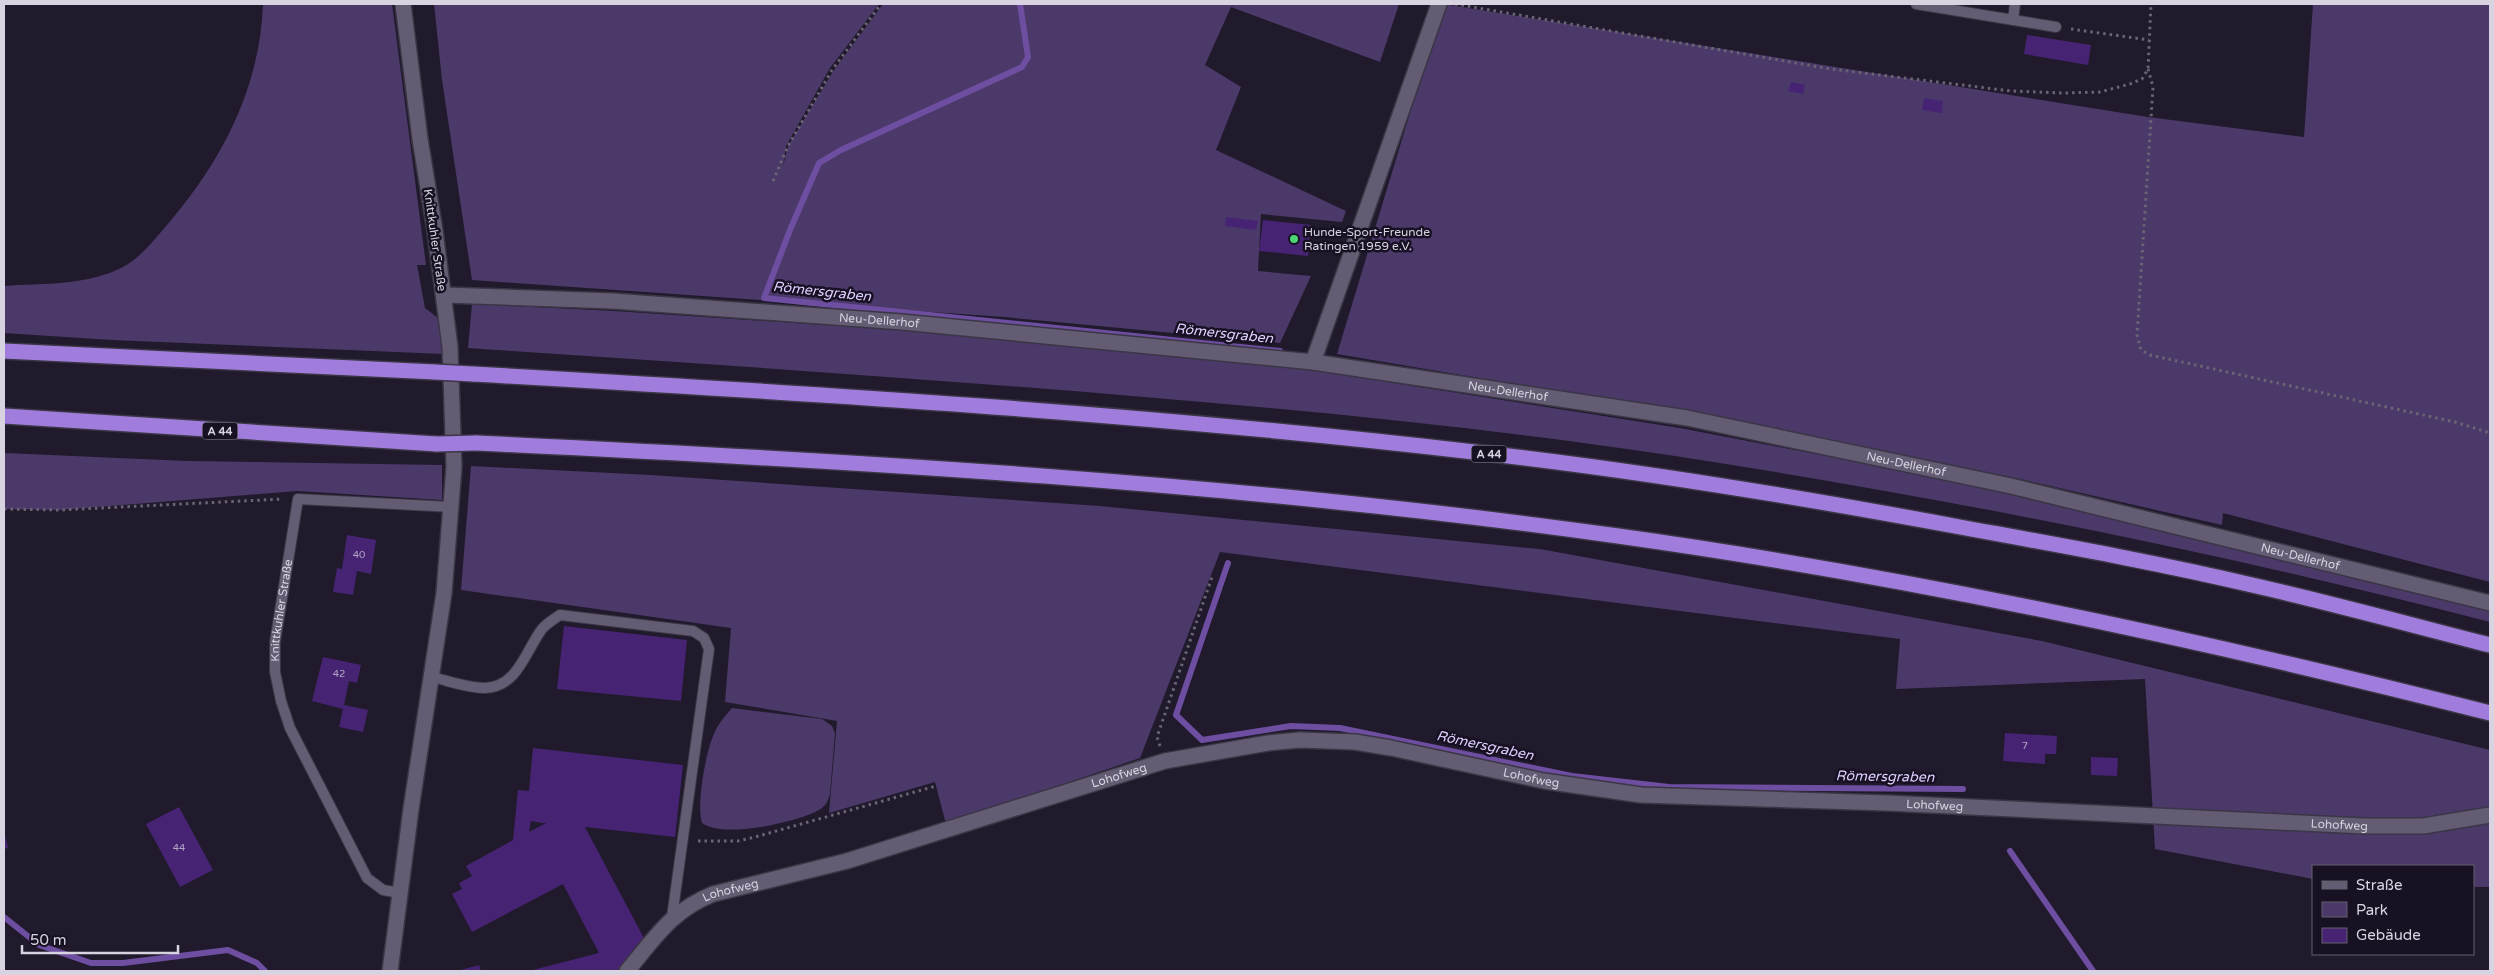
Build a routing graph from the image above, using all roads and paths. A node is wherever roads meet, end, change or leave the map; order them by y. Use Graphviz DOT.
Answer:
graph roads {
  1 [pos="403,4"];
  2 [pos="881,4"];
  3 [pos="1439,4"];
  4 [pos="1452,4"];
  5 [pos="1916,4"];
  6 [pos="2015,4"];
  7 [pos="2151,4"];
  8 [pos="2013,20"];
  9 [pos="2056,27"];
  10 [pos="2149,40"];
  11 [pos="2148,69"];
  12 [pos="773,181"];
  13 [pos="444,295"];
  14 [pos="4,351"];
  15 [pos="1313,362"];
  16 [pos="4,416"];
  17 [pos="2490,433"];
  18 [pos="298,498"];
  19 [pos="452,507"];
  20 [pos="4,509"];
  21 [pos="1213,574"];
  22 [pos="2490,603"];
  23 [pos="2490,645"];
  24 [pos="432,677"];
  25 [pos="2490,713"];
  26 [pos="1165,761"];
  27 [pos="936,786"];
  28 [pos="2490,815"];
  29 [pos="683,839"];
  30 [pos="400,893"];
  31 [pos="672,918"];
  32 [pos="390,971"];
  33 [pos="627,971"];
  1 -- 13 [label="street, Knittkuhler Straße"];
  2 -- 12 [label="path"];
  3 -- 15 [label="street"];
  4 -- 11 [label="path"];
  5 -- 8 [label="lane"];
  6 -- 8 [label="lane"];
  7 -- 10 [label="path"];
  8 -- 9 [label="lane"];
  9 -- 10 [label="path"];
  10 -- 11 [label="path"];
  11 -- 17 [label="path"];
  13 -- 15 [label="street, Neu-Dellerhof"];
  13 -- 19 [label="street, Knittkuhler Straße"];
  14 -- 23 [label="highway, A 44, bridge"];
  15 -- 22 [label="street, Neu-Dellerhof"];
  16 -- 25 [label="highway, A 44, bridge"];
  18 -- 19 [label="lane"];
  18 -- 20 [label="path"];
  18 -- 30 [label="lane, Knittkuhler Straße"];
  19 -- 24 [label="street, Knittkuhler Straße"];
  21 -- 26 [label="path"];
  24 -- 29 [label="lane"];
  24 -- 30 [label="street, Knittkuhler Straße"];
  26 -- 28 [label="street, Lohofweg"];
  26 -- 31 [label="street, Lohofweg"];
  27 -- 29 [label="path"];
  29 -- 31 [label="lane"];
  30 -- 32 [label="street, Knittkuhler Straße"];
  31 -- 33 [label="street, Lohofweg"];
}
